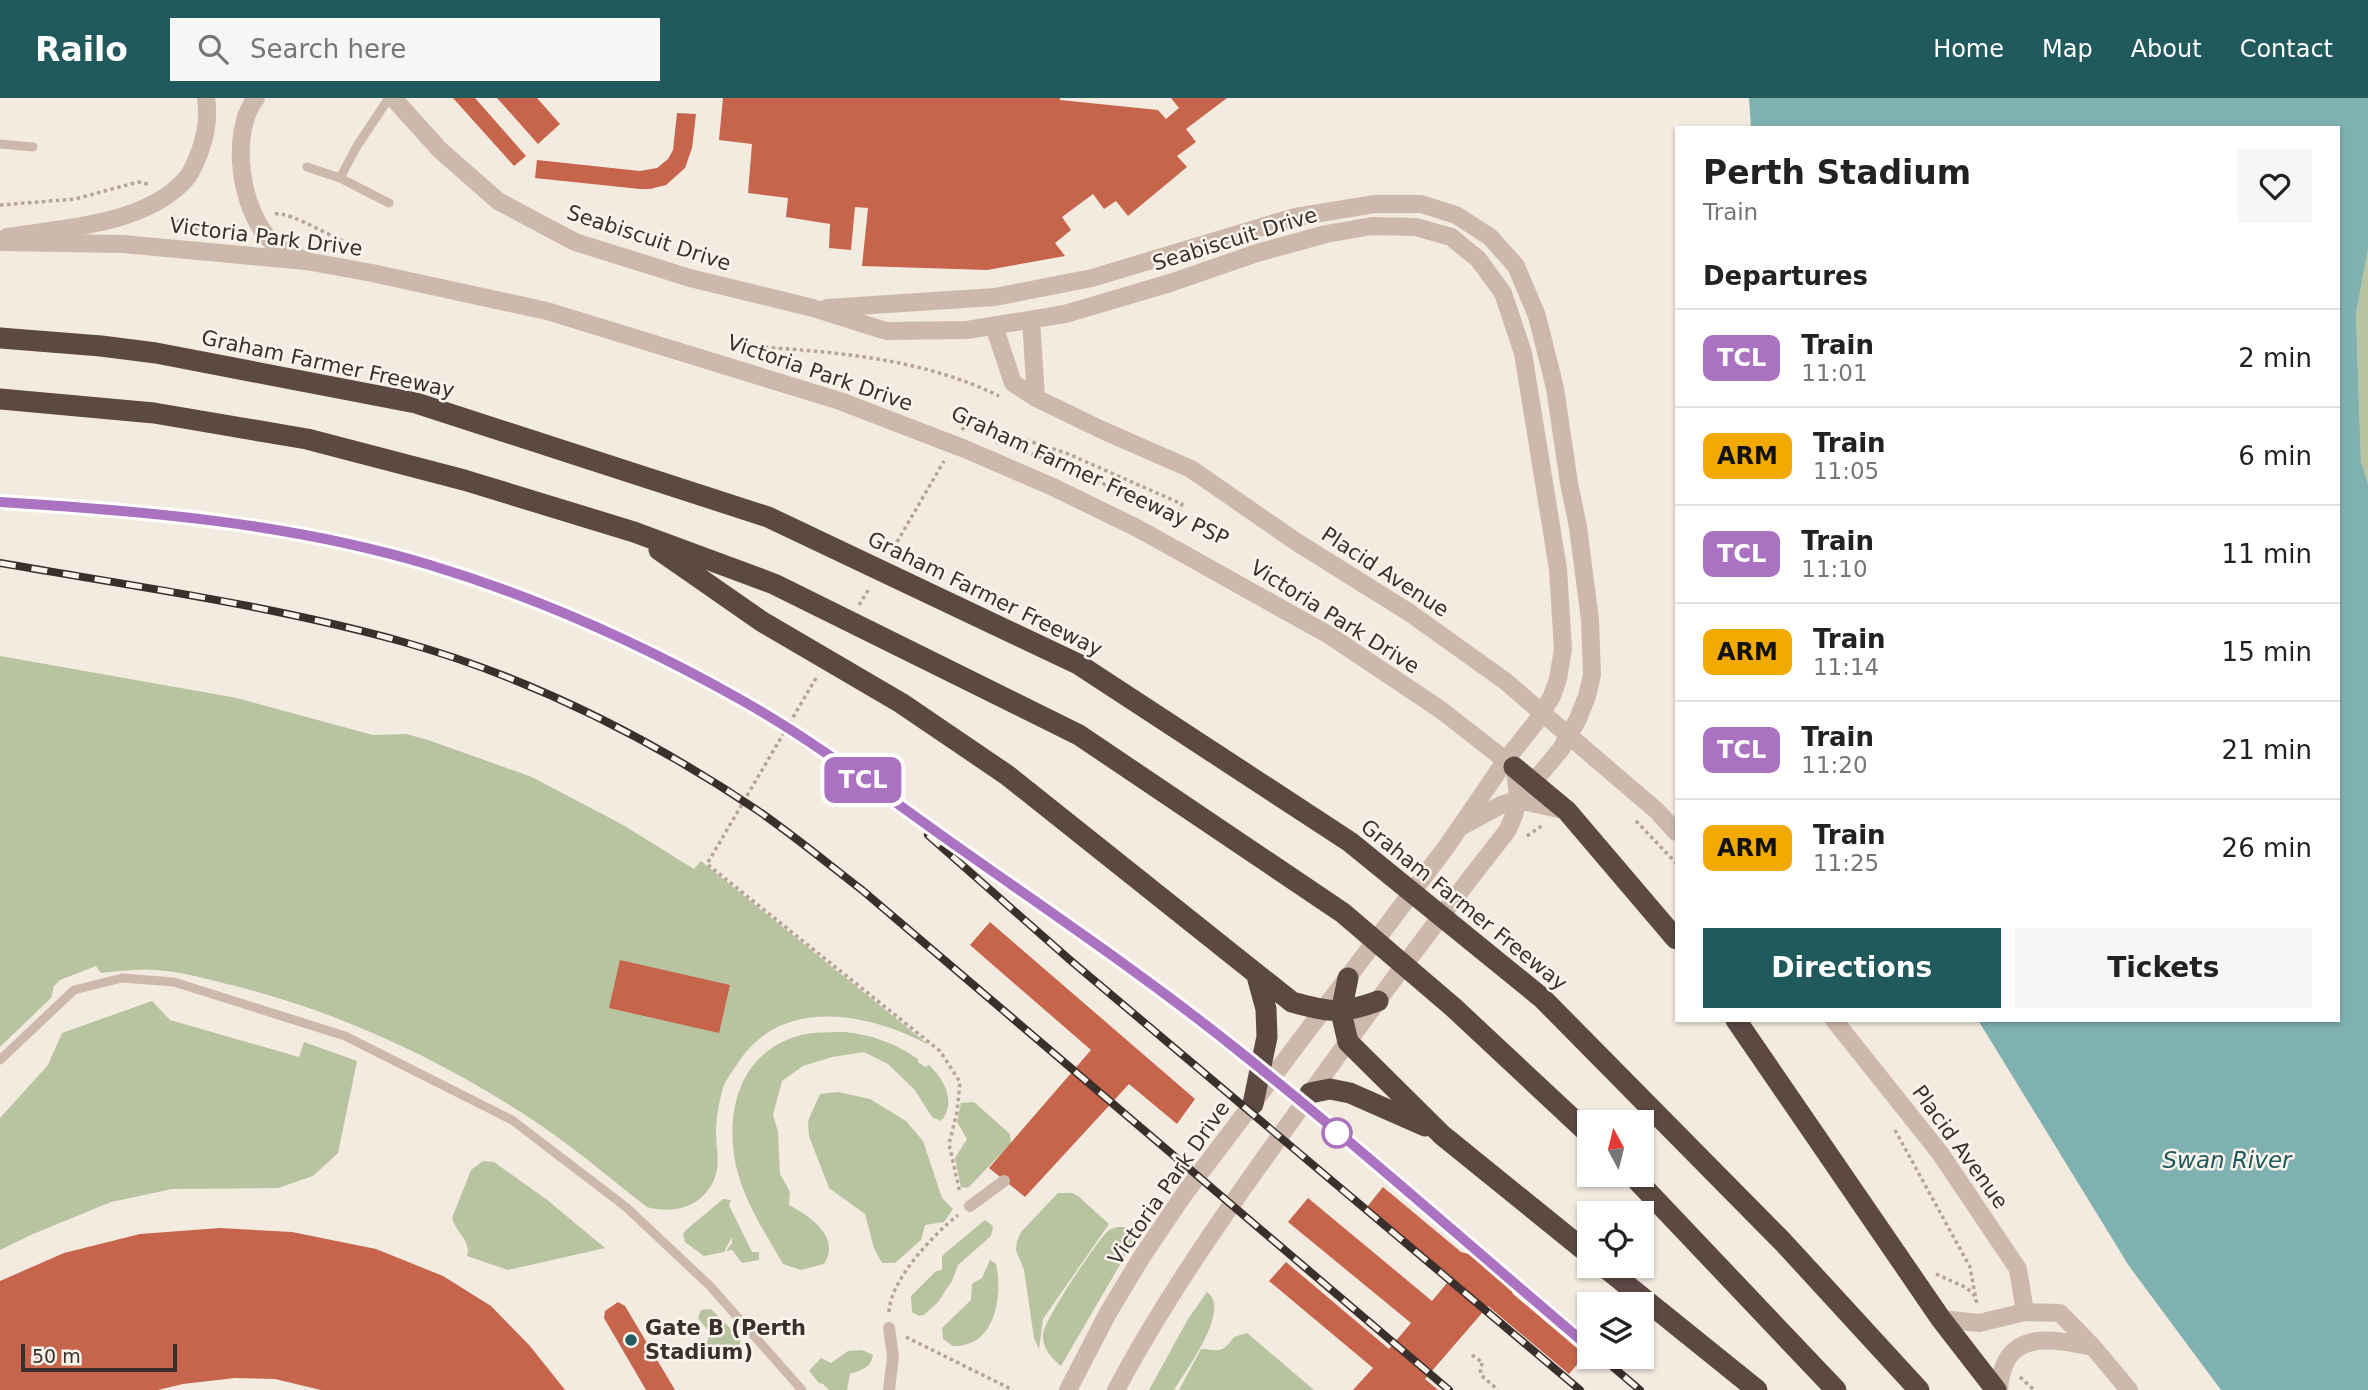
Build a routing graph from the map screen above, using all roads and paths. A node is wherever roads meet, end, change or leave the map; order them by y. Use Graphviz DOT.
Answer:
graph roads {
  1 [pos="206,98"];
  2 [pos="256,98"];
  3 [pos="391,98"];
  4 [pos="0,144"];
  5 [pos="33,148"];
  6 [pos="307,167"];
  7 [pos="341,178"];
  8 [pos="160,199"];
  9 [pos="389,203"];
  10 [pos="0,205"];
  11 [pos="257,222"];
  12 [pos="0,240"];
  13 [pos="366,251"];
  14 [pos="306,261"];
  15 [pos="813,308"];
  16 [pos="1031,320"];
  17 [pos="994,326"];
  18 [pos="0,338"];
  19 [pos="738,352"];
  20 [pos="1036,398"];
  21 [pos="0,399"];
  22 [pos="1005,399"];
  23 [pos="951,427"];
  24 [pos="1066,453"];
  25 [pos="634,532"];
  26 [pos="1510,763"];
  27 [pos="1525,792"];
  28 [pos="1634,819"];
  29 [pos="1462,826"];
  30 [pos="1675,831"];
  31 [pos="1675,862"];
  32 [pos="1675,938"];
  33 [pos="1257,976"];
  34 [pos="1348,978"];
  35 [pos="1378,1002"];
  36 [pos="1333,1011"];
  37 [pos="1737,1022"];
  38 [pos="1836,1022"];
  39 [pos="1348,1042"];
  40 [pos="940,1051"];
  41 [pos="0,1060"];
  42 [pos="1315,1090"];
  43 [pos="1253,1104"];
  44 [pos="1890,1121"];
  45 [pos="1577,1123"];
  46 [pos="1442,1135"];
  47 [pos="1004,1181"];
  48 [pos="1643,1187"];
  49 [pos="970,1206"];
  50 [pos="1577,1244"];
  51 [pos="1618,1278"];
  52 [pos="1976,1298"];
  53 [pos="2025,1312"];
  54 [pos="1941,1319"];
  55 [pos="889,1328"];
  56 [pos="2093,1347"];
  57 [pos="1472,1355"];
  58 [pos="1117,1389"];
  59 [pos="802,1390"];
  60 [pos="889,1390"];
  61 [pos="1013,1390"];
  62 [pos="1068,1390"];
  63 [pos="1498,1390"];
  64 [pos="1757,1390"];
  65 [pos="1836,1390"];
  66 [pos="1919,1390"];
  67 [pos="1998,1390"];
  68 [pos="2129,1390"];
  1 -- 8 [label="street"];
  2 -- 11 [label="street"];
  3 -- 7 [label="lane"];
  3 -- 15 [label="street, Seabiscuit Drive"];
  4 -- 5 [label="lane"];
  6 -- 7 [label="lane"];
  7 -- 9 [label="lane"];
  8 -- 10 [label="path"];
  8 -- 11 [label="path"];
  8 -- 12 [label="street"];
  11 -- 13 [label="path"];
  11 -- 14 [label="street"];
  12 -- 14 [label="street, Victoria Park Drive"];
  14 -- 26 [label="street, Victoria Park Drive"];
  15 -- 17 [label="street, Seabiscuit Drive"];
  15 -- 27 [label="street, Seabiscuit Drive"];
  16 -- 17 [label="street, Seabiscuit Drive"];
  16 -- 20 [label="street"];
  16 -- 26 [label="street, Seabiscuit Drive"];
  17 -- 20 [label="street, Placid Avenue"];
  18 -- 66 [label="highway, Graham Farmer Freeway"];
  19 -- 22 [label="path, Graham Farmer Freeway PSP"];
  20 -- 30 [label="street, Placid Avenue"];
  21 -- 25 [label="highway"];
  23 -- 24 [label="path, Graham Farmer Freeway PSP"];
  25 -- 33 [label="highway"];
  25 -- 45 [label="highway"];
  26 -- 27 [label="highway"];
  26 -- 29 [label="street, Seabiscuit Drive"];
  27 -- 29 [label="street"];
  27 -- 32 [label="highway"];
  27 -- 35 [label="street"];
  28 -- 31 [label="path"];
  29 -- 34 [label="street"];
  33 -- 36 [label="highway"];
  33 -- 43 [label="highway"];
  34 -- 36 [label="highway"];
  35 -- 36 [label="highway"];
  35 -- 39 [label="street"];
  36 -- 39 [label="highway"];
  36 -- 43 [label="street, Victoria Park Drive"];
  37 -- 54 [label="highway"];
  38 -- 53 [label="street, Placid Avenue"];
  39 -- 42 [label="street"];
  39 -- 46 [label="highway"];
  40 -- 49 [label="path"];
  41 -- 59 [label="lane"];
  42 -- 46 [label="highway"];
  42 -- 58 [label="street"];
  43 -- 62 [label="street, Victoria Park Drive"];
  44 -- 52 [label="path"];
  46 -- 50 [label="highway"];
  47 -- 49 [label="street"];
  48 -- 65 [label="highway"];
  49 -- 55 [label="path"];
  51 -- 64 [label="highway"];
  53 -- 54 [label="street"];
  53 -- 56 [label="street"];
  54 -- 67 [label="highway"];
  55 -- 60 [label="street"];
  55 -- 61 [label="path"];
  56 -- 67 [label="street"];
  56 -- 68 [label="street"];
  57 -- 63 [label="path"];
}
